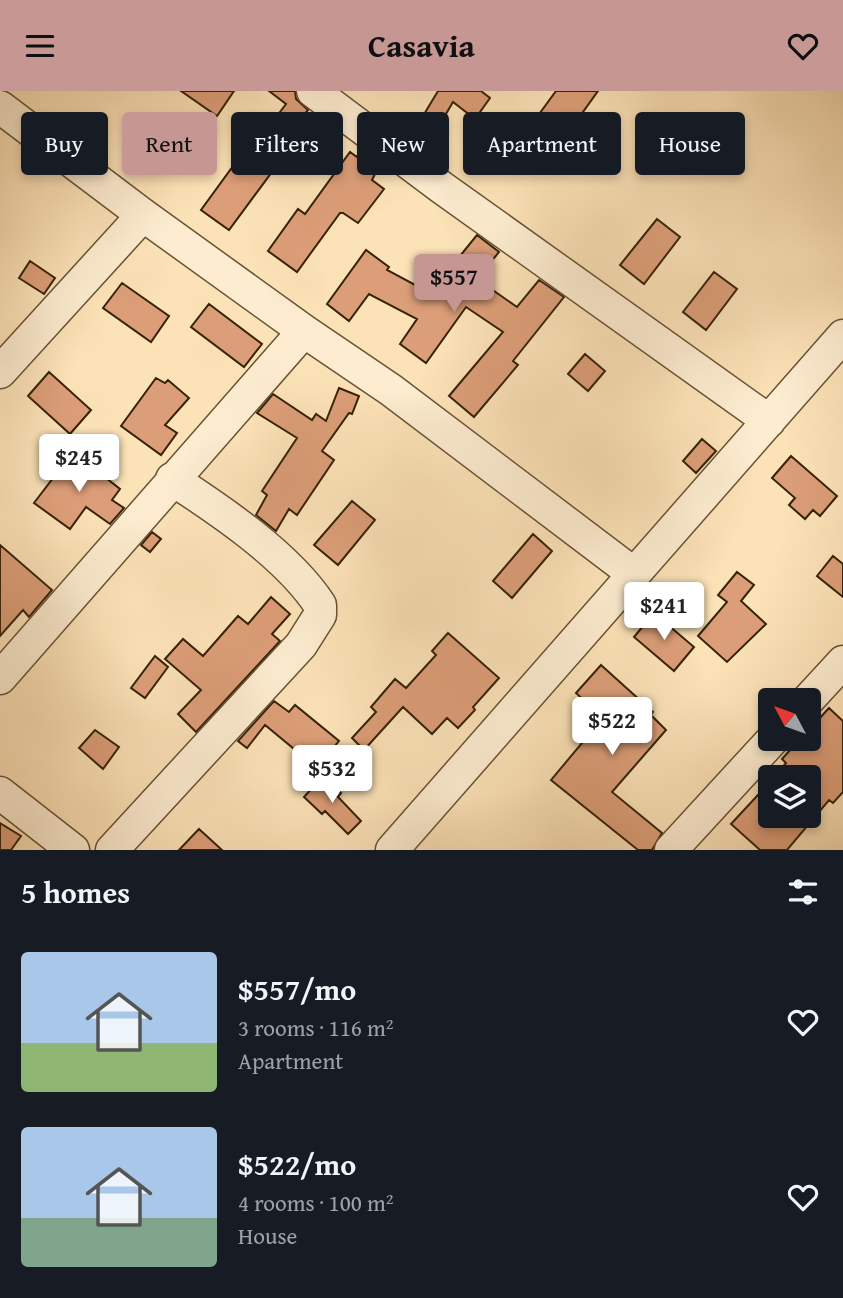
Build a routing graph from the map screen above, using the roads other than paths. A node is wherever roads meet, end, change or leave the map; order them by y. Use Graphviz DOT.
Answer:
graph roads {
  1 [pos="313,91"];
  2 [pos="0,107"];
  3 [pos="144,215"];
  4 [pos="304,331"];
  5 [pos="843,336"];
  6 [pos="0,372"];
  7 [pos="769,421"];
  8 [pos="172,479"];
  9 [pos="635,574"];
  10 [pos="843,662"];
  11 [pos="0,678"];
  12 [pos="819,688"];
  13 [pos="762,751"];
  14 [pos="0,793"];
  15 [pos="73,850"];
  16 [pos="112,850"];
  17 [pos="392,850"];
  18 [pos="671,850"];
  1 -- 7 [label="street"];
  2 -- 3 [label="street"];
  3 -- 4 [label="street"];
  3 -- 6 [label="street"];
  4 -- 8 [label="street"];
  4 -- 9 [label="street"];
  5 -- 7 [label="street"];
  7 -- 9 [label="street"];
  8 -- 11 [label="street"];
  8 -- 16 [label="street"];
  9 -- 17 [label="street"];
  10 -- 12 [label="street"];
  13 -- 18 [label="street"];
  14 -- 15 [label="street"];
}
